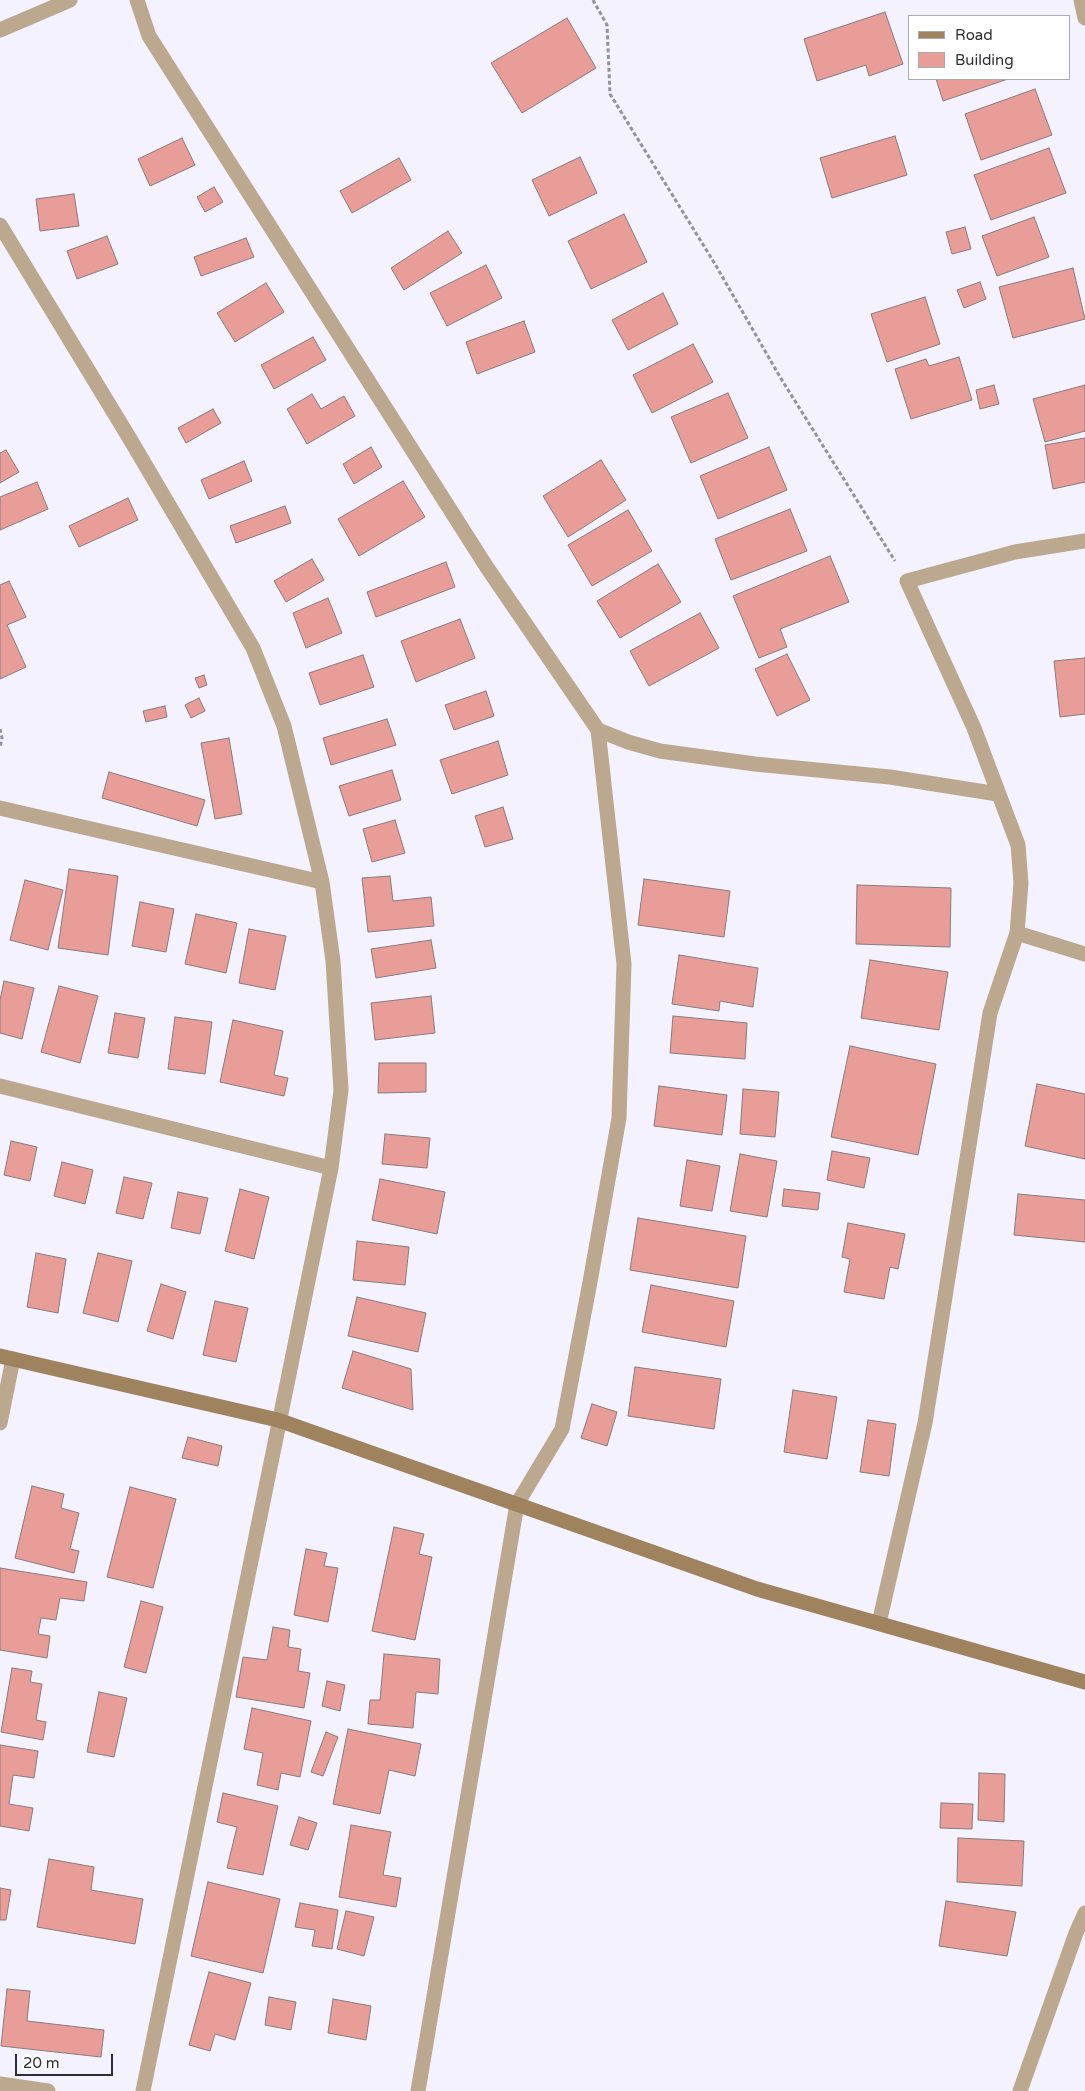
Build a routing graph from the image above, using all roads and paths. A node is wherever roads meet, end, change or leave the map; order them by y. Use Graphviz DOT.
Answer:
graph roads {
  1 [pos="70,0"];
  2 [pos="136,0"];
  3 [pos="593,0"];
  4 [pos="1081,0"];
  5 [pos="1085,18"];
  6 [pos="0,30"];
  7 [pos="0,225"];
  8 [pos="1085,541"];
  9 [pos="907,581"];
  10 [pos="0,729"];
  11 [pos="598,730"];
  12 [pos="0,747"];
  13 [pos="998,794"];
  14 [pos="0,808"];
  15 [pos="322,882"];
  16 [pos="1017,933"];
  17 [pos="1085,954"];
  18 [pos="0,1086"];
  19 [pos="331,1168"];
  20 [pos="7,1358"];
  21 [pos="278,1420"];
  22 [pos="0,1423"];
  23 [pos="517,1504"];
  24 [pos="879,1623"];
  25 [pos="1085,1682"];
  26 [pos="1085,1913"];
  27 [pos="1080,1938"];
  28 [pos="0,2084"];
  29 [pos="48,2091"];
  30 [pos="143,2091"];
  31 [pos="418,2091"];
  32 [pos="1020,2091"];
  1 -- 6 [label="street"];
  2 -- 11 [label="street"];
  3 -- 9 [label="path"];
  4 -- 5 [label="street"];
  7 -- 15 [label="street"];
  8 -- 9 [label="street"];
  9 -- 13 [label="street"];
  10 -- 12 [label="path"];
  11 -- 13 [label="street"];
  11 -- 23 [label="street"];
  13 -- 16 [label="street"];
  14 -- 15 [label="street"];
  15 -- 19 [label="street"];
  16 -- 17 [label="street"];
  16 -- 24 [label="street"];
  18 -- 19 [label="street"];
  19 -- 21 [label="street"];
  20 -- 21 [label="street"];
  20 -- 22 [label="street"];
  21 -- 23 [label="street"];
  21 -- 30 [label="street"];
  23 -- 24 [label="street"];
  23 -- 31 [label="street"];
  24 -- 25 [label="street"];
  26 -- 27 [label="street"];
  27 -- 32 [label="street"];
  28 -- 29 [label="street"];
}
